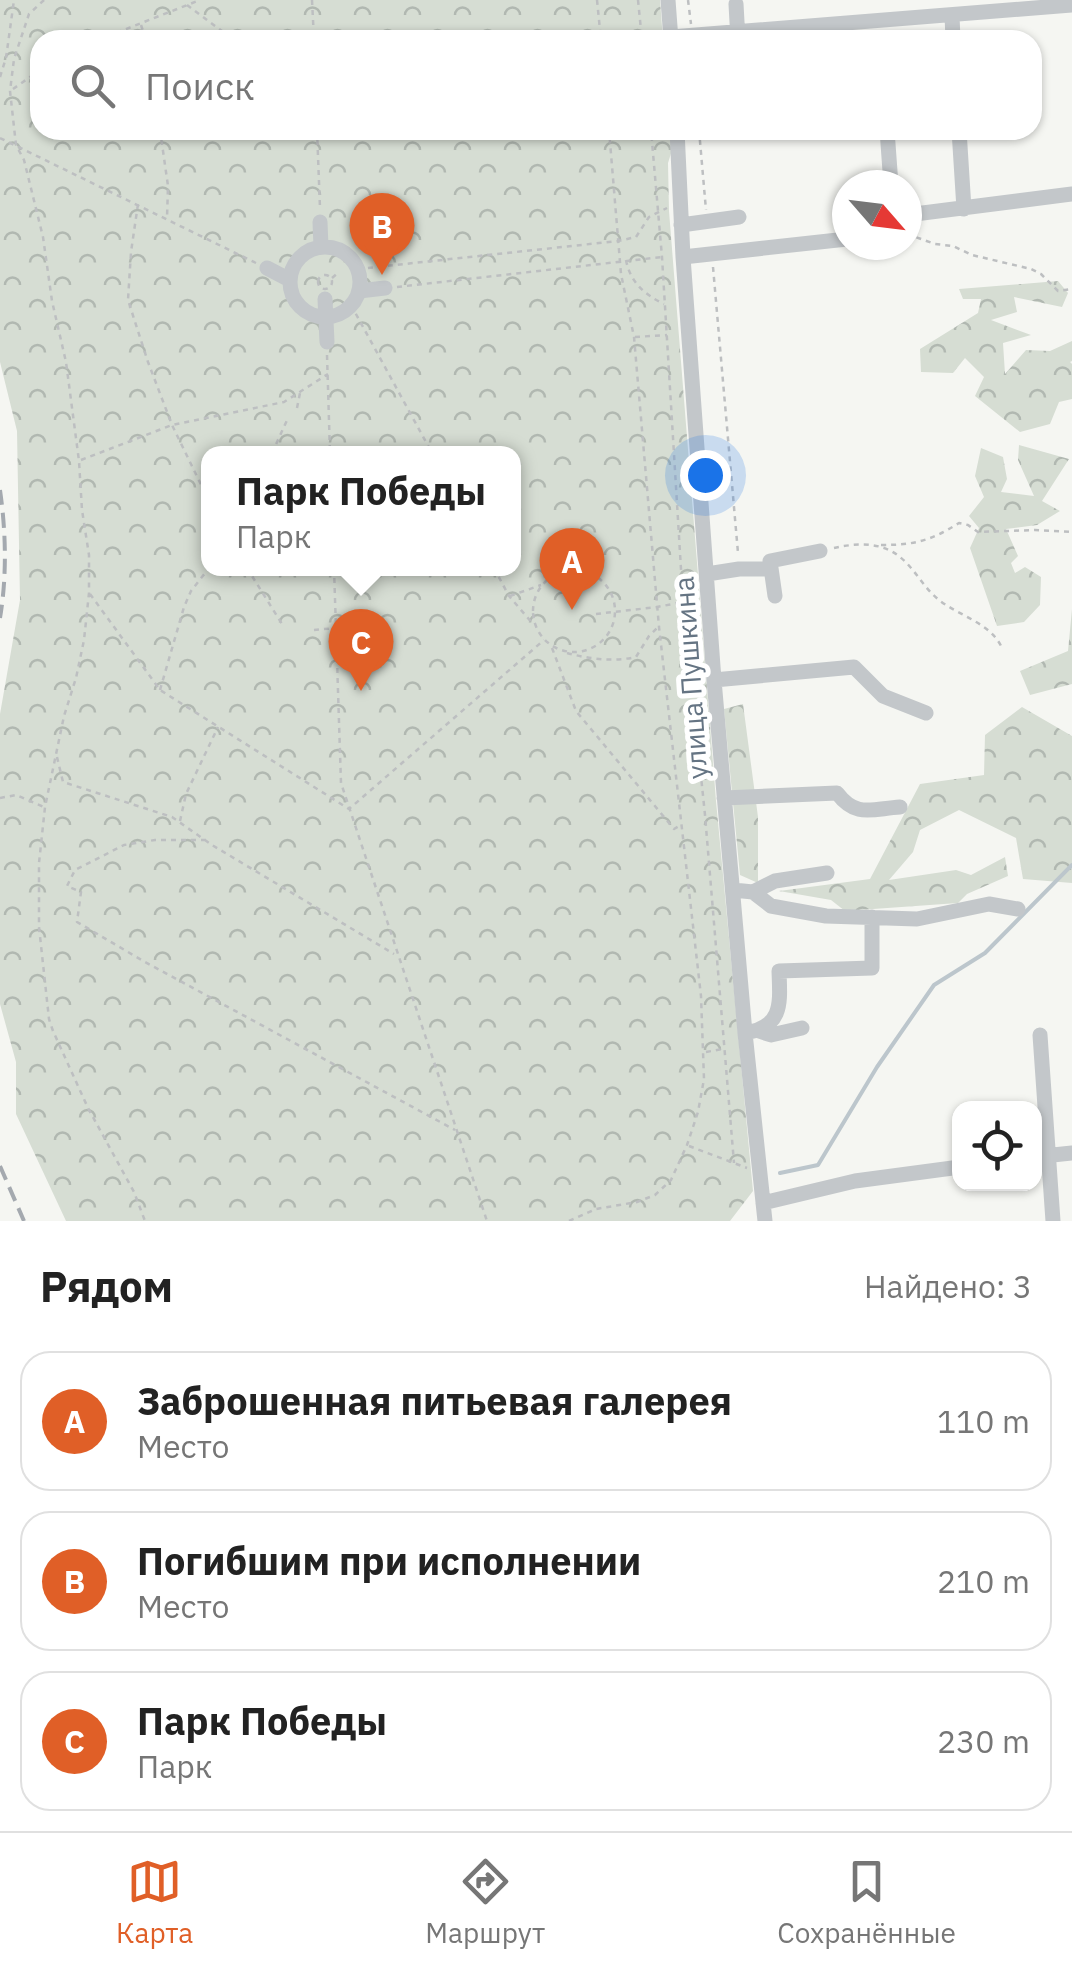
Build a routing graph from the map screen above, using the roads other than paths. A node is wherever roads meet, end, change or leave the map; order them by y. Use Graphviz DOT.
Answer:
graph roads {
  1 [pos="668,0"];
  2 [pos="926,0"];
  3 [pos="736,4"];
  4 [pos="1072,4"];
  5 [pos="1022,5"];
  6 [pos="952,15"];
  7 [pos="927,18"];
  8 [pos="878,21"];
  9 [pos="670,30"];
  10 [pos="738,30"];
  11 [pos="794,30"];
  12 [pos="879,30"];
  13 [pos="953,30"];
  14 [pos="678,140"];
  15 [pos="888,140"];
  16 [pos="960,140"];
  17 [pos="890,170"];
  18 [pos="1072,194"];
  19 [pos="964,209"];
  20 [pos="922,213"];
  21 [pos="739,217"];
  22 [pos="320,222"];
  23 [pos="682,224"];
  24 [pos="832,240"];
  25 [pos="321,247"];
  26 [pos="683,257"];
  27 [pos="356,265"];
  28 [pos="267,268"];
  29 [pos="292,273"];
  30 [pos="335,275"];
  31 [pos="314,276"];
  32 [pos="385,288"];
  33 [pos="325,298"];
  34 [pos="355,298"];
  35 [pos="325,317"];
  36 [pos="327,342"];
  37 [pos="820,551"];
  38 [pos="770,570"];
  39 [pos="706,574"];
  40 [pos="775,596"];
  41 [pos="714,680"];
  42 [pos="926,713"];
  43 [pos="724,798"];
  44 [pos="900,807"];
  45 [pos="827,873"];
  46 [pos="733,890"];
  47 [pos="753,892"];
  48 [pos="1018,909"];
  49 [pos="872,917"];
  50 [pos="802,1028"];
  51 [pos="752,1032"];
  52 [pos="1040,1035"];
  53 [pos="1041,1101"];
  54 [pos="1072,1153"];
  55 [pos="1042,1156"];
  56 [pos="952,1168"];
  57 [pos="763,1201"];
  58 [pos="764,1221"];
  59 [pos="1053,1221"];
  1 -- 9 [label="street"];
  2 -- 7 [label="street"];
  3 -- 10 [label="street"];
  4 -- 5 [label="street"];
  5 -- 6 [label="street"];
  6 -- 7 [label="street"];
  6 -- 13 [label="street"];
  7 -- 8 [label="street"];
  8 -- 11 [label="street"];
  8 -- 12 [label="street"];
  14 -- 23 [label="street, улица Пушкина"];
  15 -- 17 [label="street"];
  16 -- 19 [label="street"];
  18 -- 19 [label="street"];
  19 -- 20 [label="street"];
  21 -- 23 [label="street"];
  22 -- 25 [label="street"];
  23 -- 26 [label="street, улица Пушкина"];
  24 -- 26 [label="street"];
  25 -- 27 [label="street"];
  25 -- 29 [label="street"];
  26 -- 39 [label="street, улица Пушкина"];
  27 -- 30 [label="street"];
  27 -- 34 [label="street"];
  28 -- 29 [label="street"];
  29 -- 31 [label="street"];
  29 -- 35 [label="street"];
  32 -- 34 [label="street"];
  33 -- 35 [label="street"];
  34 -- 35 [label="street"];
  35 -- 36 [label="street"];
  37 -- 38 [label="street"];
  38 -- 39 [label="street"];
  38 -- 40 [label="street"];
  39 -- 41 [label="street, улица Пушкина"];
  41 -- 42 [label="street"];
  41 -- 43 [label="street, улица Пушкина"];
  43 -- 44 [label="street"];
  43 -- 46 [label="street, улица Пушкина"];
  45 -- 47 [label="street"];
  46 -- 47 [label="street"];
  46 -- 51 [label="street, улица Пушкина"];
  47 -- 49 [label="street"];
  48 -- 49 [label="street"];
  49 -- 51 [label="street"];
  50 -- 51 [label="street"];
  51 -- 57 [label="street, улица Пушкина"];
  52 -- 53 [label="street"];
  54 -- 55 [label="street"];
  55 -- 59 [label="street"];
  56 -- 57 [label="street"];
  57 -- 58 [label="street, улица Пушкина"];
}
